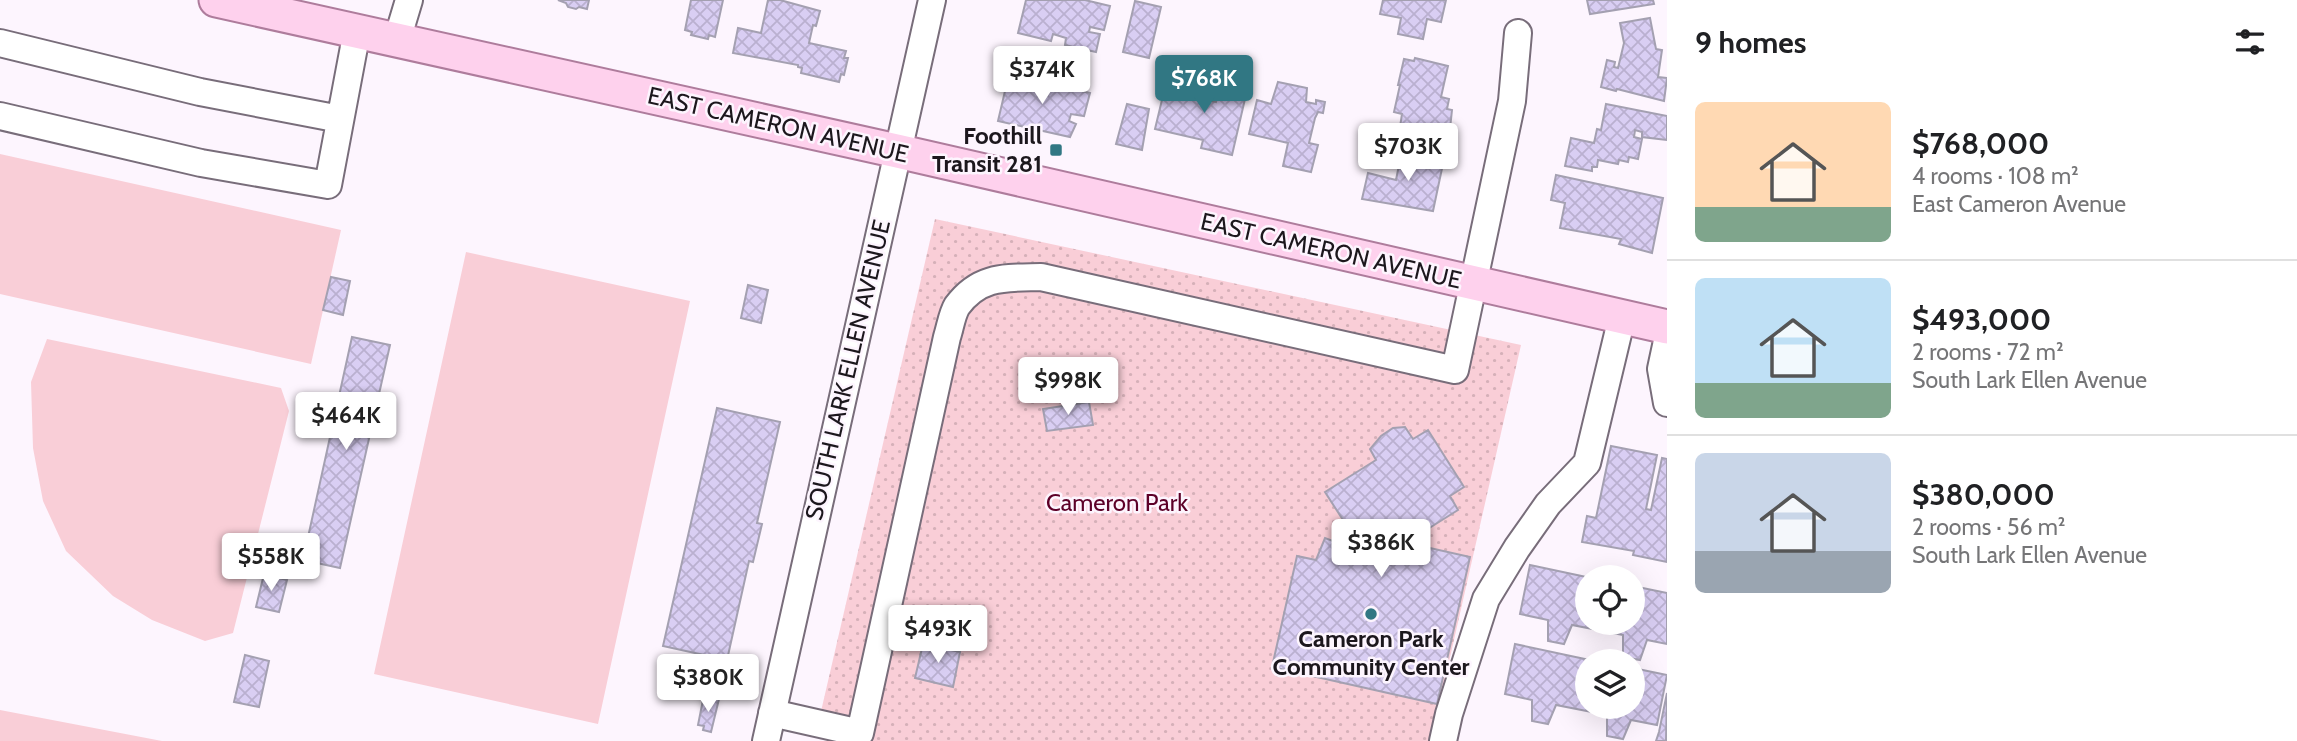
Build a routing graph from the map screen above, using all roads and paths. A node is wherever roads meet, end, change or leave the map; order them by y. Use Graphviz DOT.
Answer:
graph roads {
  1 [pos="216,0"];
  2 [pos="409,0"];
  3 [pos="932,0"];
  4 [pos="357,31"];
  5 [pos="1518,33"];
  6 [pos="397,40"];
  7 [pos="0,43"];
  8 [pos="0,116"];
  9 [pos="340,119"];
  10 [pos="897,151"];
  11 [pos="1474,284"];
  12 [pos="1622,317"];
  13 [pos="1667,327"];
  14 [pos="1667,341"];
  15 [pos="1667,403"];
  16 [pos="772,713"];
  17 [pos="766,741"];
  18 [pos="1443,741"];
  1 -- 4 [label="main road, EAST CAMERON AVENUE"];
  2 -- 6 [label="street"];
  3 -- 10 [label="street, SOUTH LARK ELLEN AVENUE"];
  4 -- 6 [label="main road, EAST CAMERON AVENUE"];
  4 -- 9 [label="street"];
  5 -- 11 [label="street"];
  6 -- 10 [label="main road, EAST CAMERON AVENUE"];
  7 -- 9 [label="street"];
  8 -- 9 [label="street"];
  10 -- 11 [label="main road, EAST CAMERON AVENUE"];
  10 -- 16 [label="street, SOUTH LARK ELLEN AVENUE"];
  11 -- 12 [label="main road, EAST CAMERON AVENUE"];
  11 -- 16 [label="street"];
  12 -- 13 [label="main road, EAST CAMERON AVENUE"];
  12 -- 18 [label="street"];
  14 -- 15 [label="street"];
  16 -- 17 [label="street, SOUTH LARK ELLEN AVENUE"];
}
